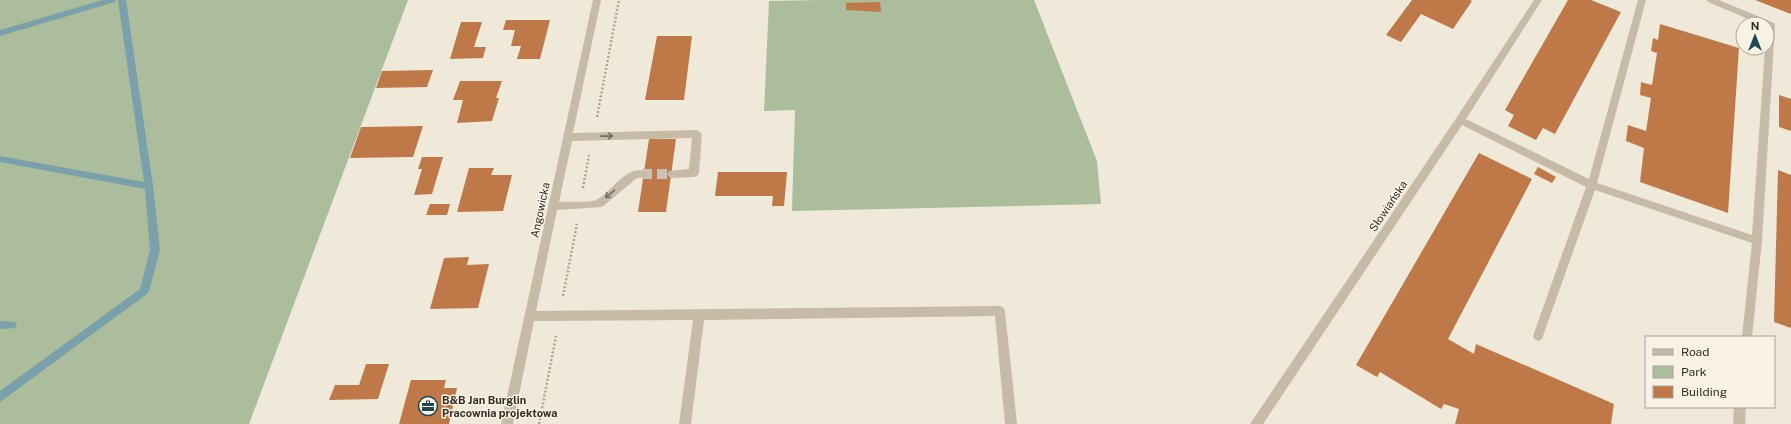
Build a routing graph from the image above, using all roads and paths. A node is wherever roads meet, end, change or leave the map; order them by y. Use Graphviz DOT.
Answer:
graph roads {
  1 [pos="597,0"];
  2 [pos="1538,0"];
  3 [pos="1642,0"];
  4 [pos="1711,0"];
  5 [pos="1460,120"];
  6 [pos="568,136"];
  7 [pos="642,174"];
  8 [pos="672,174"];
  9 [pos="1592,185"];
  10 [pos="554,206"];
  11 [pos="1757,241"];
  12 [pos="699,315"];
  13 [pos="530,316"];
  14 [pos="1538,336"];
  15 [pos="1748,336"];
  16 [pos="1740,408"];
  17 [pos="507,424"];
  18 [pos="685,424"];
  19 [pos="1011,424"];
  20 [pos="1256,424"];
  21 [pos="1739,424"];
  1 -- 6 [label="street, Angowicka"];
  2 -- 5 [label="street, Słowiańska"];
  3 -- 9 [label="street"];
  4 -- 11 [label="street"];
  5 -- 9 [label="street"];
  5 -- 20 [label="street, Słowiańska"];
  6 -- 8 [label="street, one-way"];
  6 -- 10 [label="street, Angowicka"];
  7 -- 10 [label="street, one-way"];
  9 -- 11 [label="street"];
  9 -- 14 [label="street"];
  10 -- 13 [label="street, Angowicka"];
  11 -- 15 [label="street"];
  12 -- 13 [label="street"];
  12 -- 18 [label="street"];
  12 -- 19 [label="street"];
  13 -- 17 [label="street, Angowicka"];
  16 -- 21 [label="street"];
}
